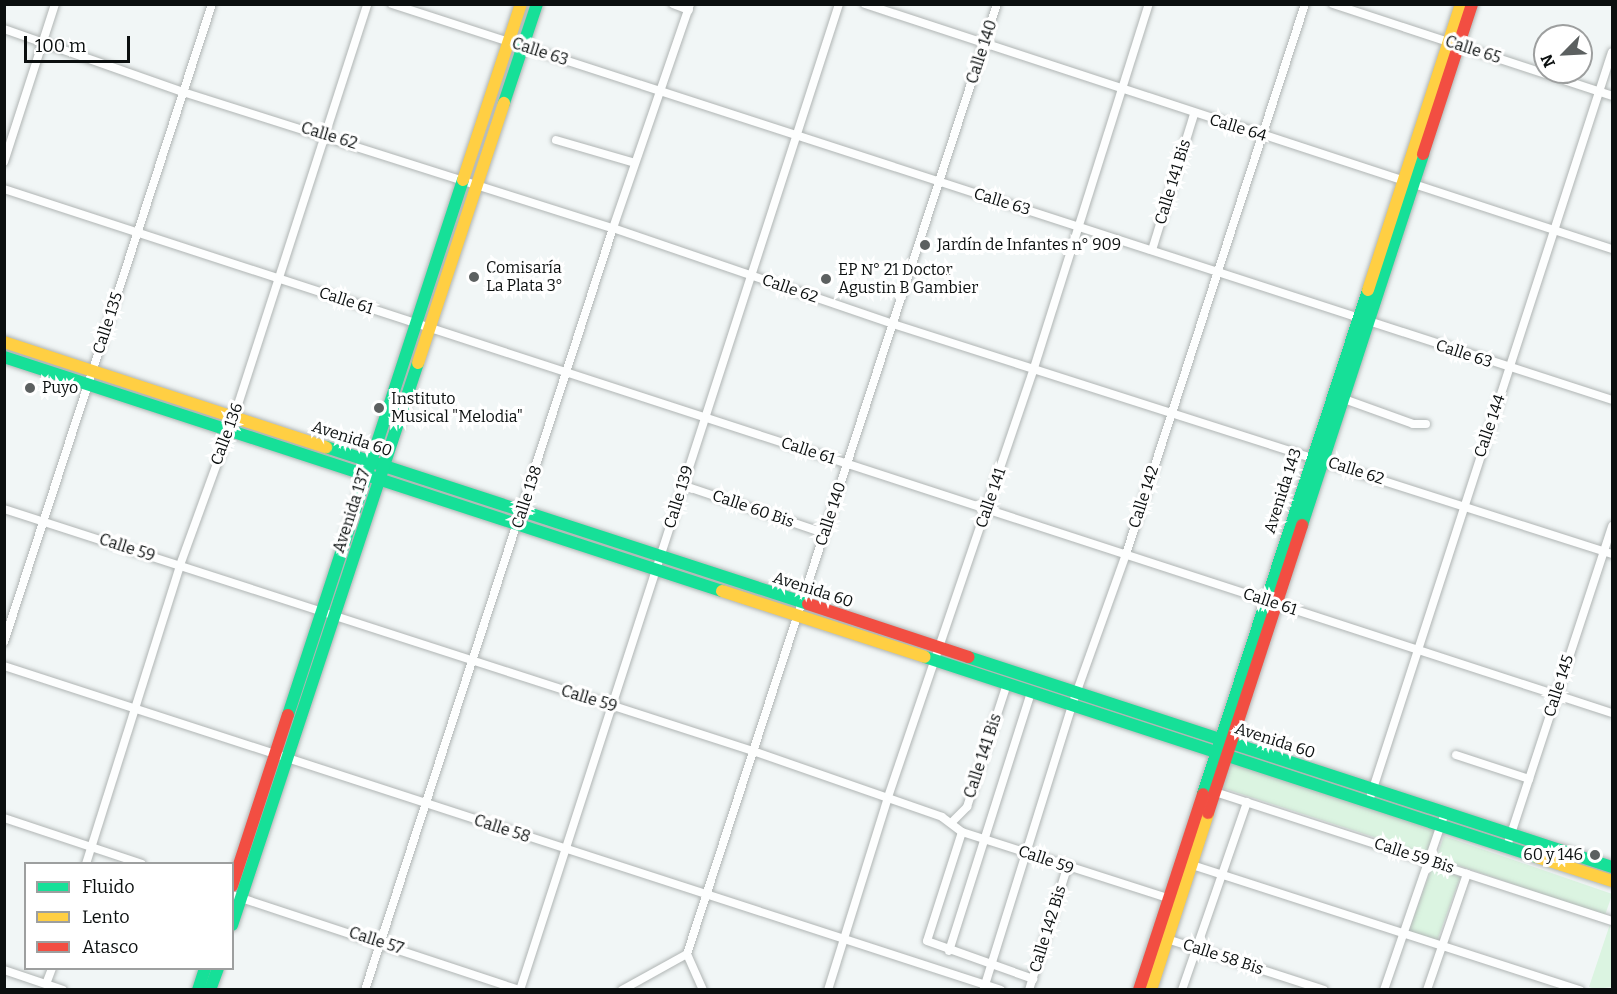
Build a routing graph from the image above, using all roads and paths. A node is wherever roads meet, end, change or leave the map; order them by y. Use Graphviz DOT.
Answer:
graph roads {
  1 [pos="55,4"];
  2 [pos="212,4"];
  3 [pos="367,4"];
  4 [pos="392,4"];
  5 [pos="521,4"];
  6 [pos="537,4"];
  7 [pos="673,4"];
  8 [pos="838,4"];
  9 [pos="865,4"];
  10 [pos="997,4"];
  11 [pos="1149,4"];
  12 [pos="1305,4"];
  13 [pos="1333,4"];
  14 [pos="1461,4"];
  15 [pos="1472,4"];
  16 [pos="689,7"];
  17 [pos="4,29"];
  18 [pos="43,41"];
  19 [pos="509,42"];
  20 [pos="984,43"];
  21 [pos="1454,44"];
  22 [pos="523,47"];
  23 [pos="1612,52"];
  24 [pos="1121,89"];
  25 [pos="660,90"];
  26 [pos="183,92"];
  27 [pos="1600,92"];
  28 [pos="1612,96"];
  29 [pos="1194,114"];
  30 [pos="326,135"];
  31 [pos="1262,135"];
  32 [pos="797,137"];
  33 [pos="556,140"];
  34 [pos="4,162"];
  35 [pos="635,163"];
  36 [pos="463,179"];
  37 [pos="940,183"];
  38 [pos="1409,183"];
  39 [pos="479,184"];
  40 [pos="4,189"];
  41 [pos="1080,227"];
  42 [pos="613,228"];
  43 [pos="1554,230"];
  44 [pos="137,231"];
  45 [pos="1612,249"];
  46 [pos="1152,250"];
  47 [pos="1218,273"];
  48 [pos="750,275"];
  49 [pos="278,279"];
  50 [pos="1363,321"];
  51 [pos="416,323"];
  52 [pos="892,324"];
  53 [pos="431,328"];
  54 [pos="4,342"];
  55 [pos="4,357"];
  56 [pos="1034,368"];
  57 [pos="1509,369"];
  58 [pos="92,371"];
  59 [pos="566,372"];
  60 [pos="88,385"];
  61 [pos="1344,399"];
  62 [pos="1612,400"];
  63 [pos="1172,411"];
  64 [pos="234,417"];
  65 [pos="704,417"];
  66 [pos="1426,424"];
  67 [pos="229,430"];
  68 [pos="1317,459"];
  69 [pos="847,464"];
  70 [pos="375,470"];
  71 [pos="682,484"];
  72 [pos="1463,506"];
  73 [pos="988,507"];
  74 [pos="4,509"];
  75 [pos="522,511"];
  76 [pos="45,522"];
  77 [pos="518,524"];
  78 [pos="1612,526"];
  79 [pos="824,533"];
  80 [pos="1608,553"];
  81 [pos="1126,554"];
  82 [pos="658,563"];
  83 [pos="180,565"];
  84 [pos="1270,602"];
  85 [pos="800,609"];
  86 [pos="328,615"];
  87 [pos="4,642"];
  88 [pos="1416,649"];
  89 [pos="938,655"];
  90 [pos="474,663"];
  91 [pos="4,666"];
  92 [pos="1006,684"];
  93 [pos="1031,692"];
  94 [pos="1556,695"];
  95 [pos="1075,700"];
  96 [pos="614,707"];
  97 [pos="135,708"];
  98 [pos="1612,713"];
  99 [pos="1223,748"];
  100 [pos="753,751"];
  101 [pos="1456,755"];
  102 [pos="282,757"];
  103 [pos="1528,779"];
  104 [pos="1215,792"];
  105 [pos="1371,795"];
  106 [pos="888,797"];
  107 [pos="1248,802"];
  108 [pos="425,804"];
  109 [pos="4,818"];
  110 [pos="1443,819"];
  111 [pos="951,823"];
  112 [pos="962,832"];
  113 [pos="1512,833"];
  114 [pos="983,839"];
  115 [pos="92,846"];
  116 [pos="1507,846"];
  117 [pos="567,850"];
  118 [pos="1026,852"];
  119 [pos="1430,861"];
  120 [pos="87,862"];
  121 [pos="136,862"];
  122 [pos="1186,862"];
  123 [pos="1612,867"];
  124 [pos="1067,868"];
  125 [pos="1222,873"];
  126 [pos="1467,874"];
  127 [pos="234,881"];
  128 [pos="1612,881"];
  129 [pos="706,894"];
  130 [pos="237,896"];
  131 [pos="1168,898"];
  132 [pos="234,913"];
  133 [pos="1612,921"];
  134 [pos="1403,933"];
  135 [pos="842,938"];
  136 [pos="1162,938"];
  137 [pos="380,942"];
  138 [pos="1442,946"];
  139 [pos="1197,948"];
  140 [pos="949,951"];
  141 [pos="687,954"];
  142 [pos="991,964"];
  143 [pos="4,970"];
  144 [pos="52,970"];
  145 [pos="205,970"];
  146 [pos="218,970"];
  147 [pos="1033,979"];
  148 [pos="46,984"];
  149 [pos="984,987"];
  150 [pos="63,990"];
  151 [pos="198,990"];
  152 [pos="210,990"];
  153 [pos="365,990"];
  154 [pos="520,990"];
  155 [pos="622,990"];
  156 [pos="703,990"];
  157 [pos="828,990"];
  158 [pos="1000,990"];
  159 [pos="1029,990"];
  160 [pos="1139,990"];
  161 [pos="1151,990"];
  162 [pos="1182,990"];
  163 [pos="1324,990"];
  164 [pos="1384,990"];
  165 [pos="1427,990"];
  166 [pos="1580,990"];
  1 -- 18 [label="street"];
  2 -- 26 [label="street, Calle 135"];
  3 -- 30 [label="street, Calle 136"];
  4 -- 19 [label="street, Calle 63"];
  5 -- 19 [label="main road, Avenida 137"];
  6 -- 22 [label="main road, Avenida 137"];
  7 -- 16 [label="street"];
  8 -- 32 [label="street, Calle 139"];
  9 -- 20 [label="street, Calle 64"];
  10 -- 20 [label="street, Calle 140"];
  11 -- 24 [label="street, Calle 141"];
  12 -- 31 [label="street, Calle 142"];
  13 -- 21 [label="street, Calle 65"];
  14 -- 21 [label="main road, Avenida 143"];
  15 -- 21 [label="main road, Avenida 143"];
  16 -- 25 [label="street, Calle 138"];
  17 -- 18 [label="street, Calle 62"];
  18 -- 26 [label="street, Calle 62"];
  18 -- 34 [label="street"];
  19 -- 22 [label="street, Calle 63"];
  19 -- 36 [label="main road, Avenida 137"];
  20 -- 24 [label="street, Calle 64"];
  20 -- 37 [label="street, Calle 140"];
  21 -- 27 [label="street, Calle 65"];
  21 -- 38 [label="main road, Avenida 143"];
  22 -- 25 [label="street, Calle 63"];
  22 -- 39 [label="main road, Avenida 137"];
  23 -- 27 [label="street, Calle 144"];
  24 -- 29 [label="street, Calle 64"];
  24 -- 41 [label="street, Calle 141"];
  25 -- 32 [label="street, Calle 63"];
  25 -- 35 [label="street, Calle 138"];
  26 -- 30 [label="street, Calle 62"];
  26 -- 44 [label="street, Calle 135"];
  27 -- 28 [label="street, Calle 65"];
  27 -- 43 [label="street, Calle 144"];
  29 -- 31 [label="street, Calle 64"];
  29 -- 46 [label="street, Calle 141 Bis"];
  30 -- 36 [label="street, Calle 62"];
  30 -- 49 [label="street, Calle 136"];
  31 -- 38 [label="street, Calle 64"];
  31 -- 47 [label="street, Calle 142"];
  32 -- 37 [label="street, Calle 63"];
  32 -- 48 [label="street, Calle 139"];
  33 -- 35 [label="street"];
  35 -- 42 [label="street, Calle 138"];
  36 -- 39 [label="street, Calle 62"];
  36 -- 51 [label="main road, Avenida 137"];
  37 -- 41 [label="street, Calle 63"];
  37 -- 52 [label="street, Calle 140"];
  38 -- 43 [label="street, Calle 64"];
  38 -- 50 [label="main road, Avenida 143"];
  39 -- 42 [label="street, Calle 62"];
  39 -- 53 [label="main road, Avenida 137"];
  40 -- 44 [label="street, Calle 61"];
  41 -- 46 [label="street, Calle 63"];
  41 -- 56 [label="street, Calle 141"];
  42 -- 48 [label="street, Calle 62"];
  42 -- 59 [label="street, Calle 138"];
  43 -- 45 [label="street, Calle 64"];
  43 -- 57 [label="street, Calle 144"];
  44 -- 49 [label="street, Calle 61"];
  44 -- 58 [label="street, Calle 135"];
  46 -- 47 [label="street, Calle 63"];
  47 -- 50 [label="street, Calle 63"];
  47 -- 63 [label="street, Calle 142"];
  48 -- 52 [label="street, Calle 62"];
  48 -- 65 [label="street, Calle 139"];
  49 -- 51 [label="street, Calle 61"];
  49 -- 64 [label="street, Calle 136"];
  50 -- 57 [label="street, Calle 63"];
  50 -- 61 [label="main road, Avenida 143"];
  50 -- 68 [label="main road, Avenida 143"];
  51 -- 53 [label="street, Calle 61"];
  51 -- 70 [label="main road, Avenida 137"];
  52 -- 56 [label="street, Calle 62"];
  52 -- 69 [label="street, Calle 140"];
  53 -- 59 [label="street, Calle 61"];
  53 -- 70 [label="main road, Avenida 137"];
  54 -- 58 [label="main road, Avenida 60"];
  55 -- 60 [label="main road, Avenida 60"];
  56 -- 63 [label="street, Calle 62"];
  56 -- 73 [label="street, Calle 141"];
  57 -- 62 [label="street, Calle 63"];
  57 -- 72 [label="street, Calle 144"];
  58 -- 60 [label="street, Calle 135"];
  58 -- 64 [label="main road, Avenida 60"];
  59 -- 65 [label="street, Calle 61"];
  59 -- 75 [label="street, Calle 138"];
  60 -- 67 [label="main road, Avenida 60"];
  60 -- 76 [label="street, Calle 135"];
  61 -- 66 [label="street"];
  61 -- 68 [label="main road, Avenida 143"];
  63 -- 68 [label="street, Calle 62"];
  63 -- 81 [label="street, Calle 142"];
  64 -- 67 [label="street, Calle 136"];
  64 -- 70 [label="main road, Avenida 60"];
  65 -- 69 [label="street, Calle 61"];
  65 -- 71 [label="street, Calle 139"];
  67 -- 70 [label="main road, Avenida 60"];
  67 -- 83 [label="street, Calle 136"];
  68 -- 72 [label="street, Calle 62"];
  68 -- 84 [label="main road, Avenida 143"];
  69 -- 73 [label="street, Calle 61"];
  69 -- 79 [label="street, Calle 140"];
  70 -- 75 [label="main road, Avenida 60"];
  70 -- 77 [label="main road, Avenida 60"];
  70 -- 86 [label="main road, Avenida 137"];
  71 -- 79 [label="street, Calle 60 Bis"];
  71 -- 82 [label="street, Calle 139"];
  72 -- 80 [label="street, Calle 62"];
  72 -- 88 [label="street, Calle 144"];
  73 -- 81 [label="street, Calle 61"];
  73 -- 89 [label="street, Calle 141"];
  74 -- 76 [label="street, Calle 59"];
  75 -- 77 [label="street, Calle 138"];
  75 -- 82 [label="main road, Avenida 60"];
  76 -- 83 [label="street, Calle 59"];
  76 -- 87 [label="street, Calle 135"];
  77 -- 82 [label="main road, Avenida 60"];
  77 -- 90 [label="street, Calle 138"];
  78 -- 80 [label="street, Calle 145"];
  79 -- 85 [label="street, Calle 140"];
  80 -- 94 [label="street, Calle 145"];
  81 -- 84 [label="street, Calle 61"];
  81 -- 95 [label="street, Calle 142"];
  82 -- 85 [label="main road, Avenida 60"];
  82 -- 96 [label="street, Calle 139"];
  83 -- 86 [label="street, Calle 59"];
  83 -- 97 [label="street, Calle 136"];
  84 -- 88 [label="street, Calle 61"];
  84 -- 99 [label="main road, Avenida 143"];
  85 -- 89 [label="main road, Avenida 60"];
  85 -- 100 [label="street, Calle 140"];
  86 -- 90 [label="street, Calle 59"];
  86 -- 102 [label="main road, Avenida 137"];
  88 -- 94 [label="street, Calle 61"];
  88 -- 105 [label="street, Calle 144"];
  89 -- 92 [label="main road, Avenida 60"];
  89 -- 95 [label="main road, Avenida 60"];
  89 -- 106 [label="street, Calle 141"];
  90 -- 96 [label="street, Calle 59"];
  90 -- 108 [label="street, Calle 138"];
  91 -- 97 [label="street, Calle 58"];
  92 -- 93 [label="main road, Avenida 60"];
  92 -- 111 [label="street, Calle 141 Bis"];
  93 -- 95 [label="main road, Avenida 60"];
  93 -- 114 [label="street"];
  94 -- 98 [label="street, Calle 61"];
  94 -- 103 [label="street, Calle 145"];
  95 -- 99 [label="main road, Avenida 60"];
  95 -- 118 [label="street, Calle 142"];
  96 -- 100 [label="street, Calle 59"];
  96 -- 117 [label="street, Calle 139"];
  97 -- 102 [label="street, Calle 58"];
  97 -- 115 [label="street, Calle 136"];
  99 -- 104 [label="main road, Avenida 143"];
  99 -- 105 [label="main road, Avenida 60"];
  99 -- 122 [label="main road, Avenida 143"];
  100 -- 106 [label="street, Calle 59"];
  100 -- 129 [label="street, Calle 140"];
  101 -- 103 [label="street"];
  102 -- 108 [label="street, Calle 58"];
  102 -- 127 [label="main road, Avenida 137"];
  102 -- 130 [label="main road, Avenida 137"];
  103 -- 113 [label="street, Calle 145"];
  104 -- 107 [label="street, Calle 59 Bis"];
  104 -- 122 [label="main road, Avenida 143"];
  105 -- 110 [label="main road, Avenida 60"];
  106 -- 111 [label="street, Calle 59"];
  106 -- 135 [label="street, Calle 141"];
  107 -- 119 [label="street, Calle 59 Bis"];
  107 -- 125 [label="street"];
  108 -- 117 [label="street, Calle 58"];
  108 -- 137 [label="street, Calle 138"];
  109 -- 115 [label="street"];
  110 -- 113 [label="main road, Avenida 60"];
  110 -- 116 [label="main road, Avenida 60"];
  110 -- 119 [label="street"];
  111 -- 112 [label="street, Calle 59"];
  112 -- 114 [label="street, Calle 59"];
  112 -- 140 [label="street"];
  113 -- 116 [label="street, Calle 145"];
  113 -- 123 [label="main road, Avenida 60"];
  114 -- 118 [label="street, Calle 59"];
  114 -- 140 [label="street"];
  115 -- 120 [label="street, Calle 136"];
  115 -- 121 [label="street"];
  116 -- 128 [label="main road, Avenida 60"];
  117 -- 129 [label="street, Calle 58"];
  117 -- 154 [label="street, Calle 139"];
  118 -- 124 [label="street, Calle 59"];
  118 -- 142 [label="street, Calle 142"];
  119 -- 126 [label="street, Calle 59 Bis"];
  119 -- 134 [label="street"];
  122 -- 125 [label="street"];
  122 -- 131 [label="main road, Avenida 143"];
  122 -- 136 [label="main road, Avenida 143"];
  124 -- 131 [label="street, Calle 59"];
  124 -- 147 [label="street, Calle 142 Bis"];
  125 -- 134 [label="street"];
  125 -- 139 [label="street"];
  126 -- 133 [label="street, Calle 59 Bis"];
  126 -- 138 [label="street"];
  129 -- 135 [label="street, Calle 58"];
  129 -- 141 [label="street, Calle 140"];
  130 -- 132 [label="main road, Avenida 137"];
  130 -- 137 [label="street, Calle 57"];
  131 -- 136 [label="main road, Avenida 143"];
  134 -- 138 [label="street"];
  134 -- 164 [label="street"];
  135 -- 149 [label="street, Calle 58"];
  135 -- 157 [label="street, Calle 141"];
  136 -- 139 [label="street, Calle 58 Bis"];
  136 -- 160 [label="main road, Avenida 143"];
  136 -- 161 [label="main road, Avenida 143"];
  137 -- 153 [label="street, Calle 138"];
  137 -- 154 [label="street, Calle 57"];
  138 -- 165 [label="street"];
  138 -- 166 [label="street"];
  139 -- 162 [label="street"];
  139 -- 163 [label="street, Calle 58 Bis"];
  140 -- 142 [label="street"];
  141 -- 155 [label="street"];
  141 -- 156 [label="street"];
  142 -- 147 [label="street"];
  142 -- 149 [label="street, Calle 142"];
  143 -- 148 [label="street"];
  144 -- 148 [label="street"];
  145 -- 151 [label="main road"];
  146 -- 152 [label="main road"];
  147 -- 159 [label="street, Calle 142 Bis"];
  148 -- 150 [label="street"];
  149 -- 158 [label="street, Calle 58"];
}
